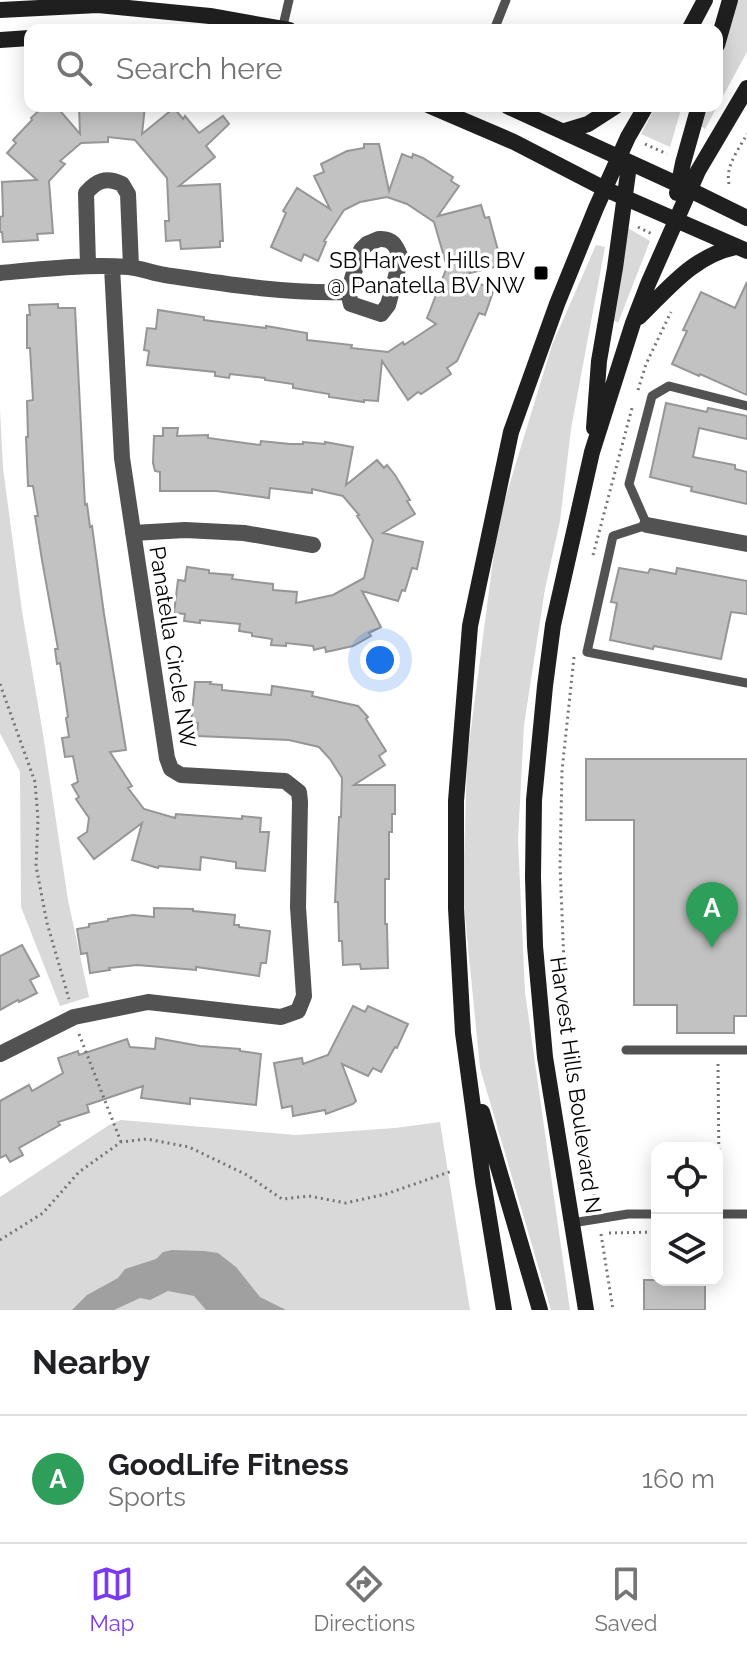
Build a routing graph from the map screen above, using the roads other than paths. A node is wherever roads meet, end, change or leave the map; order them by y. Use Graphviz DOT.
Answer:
graph roads {
  1 [pos="289,0"];
  2 [pos="506,0"];
  3 [pos="705,0"];
  4 [pos="730,0"];
  5 [pos="0,10"];
  6 [pos="256,24"];
  7 [pos="286,24"];
  8 [pos="496,24"];
  9 [pos="692,24"];
  10 [pos="723,24"];
  11 [pos="24,38"];
  12 [pos="0,40"];
  13 [pos="747,88"];
  14 [pos="444,112"];
  15 [pos="521,112"];
  16 [pos="607,112"];
  17 [pos="643,112"];
  18 [pos="697,112"];
  19 [pos="565,131"];
  20 [pos="619,158"];
  21 [pos="684,188"];
  22 [pos="605,189"];
  23 [pos="625,198"];
  24 [pos="747,218"];
  25 [pos="677,221"];
  26 [pos="741,249"];
  27 [pos="88,265"];
  28 [pos="112,267"];
  29 [pos="131,267"];
  30 [pos="0,273"];
  31 [pos="348,292"];
  32 [pos="633,323"];
  33 [pos="747,406"];
  34 [pos="592,452"];
  35 [pos="647,525"];
  36 [pos="133,533"];
  37 [pos="747,544"];
  38 [pos="313,545"];
  39 [pos="747,683"];
  40 [pos="626,1050"];
  41 [pos="747,1050"];
  42 [pos="0,1054"];
  43 [pos="468,1065"];
  44 [pos="651,1214"];
  45 [pos="723,1214"];
  46 [pos="747,1214"];
  47 [pos="572,1223"];
  48 [pos="504,1310"];
  49 [pos="540,1310"];
  50 [pos="586,1310"];
  1 -- 7 [label="lane"];
  2 -- 8 [label="lane"];
  3 -- 9 [label="main road"];
  4 -- 10 [label="main road"];
  5 -- 6 [label="main road"];
  11 -- 12 [label="main road"];
  13 -- 21 [label="main road, Harvest Hills Boulevard N"];
  14 -- 22 [label="main road"];
  15 -- 19 [label="main road"];
  16 -- 19 [label="main road"];
  17 -- 20 [label="main road"];
  18 -- 21 [label="main road"];
  19 -- 20 [label="main road"];
  20 -- 21 [label="main road"];
  20 -- 22 [label="main road"];
  20 -- 23 [label="main road"];
  21 -- 24 [label="main road"];
  21 -- 25 [label="main road, Harvest Hills Boulevard N"];
  22 -- 23 [label="main road"];
  22 -- 43 [label="main road"];
  23 -- 25 [label="main road"];
  23 -- 34 [label="main road"];
  25 -- 26 [label="main road"];
  25 -- 32 [label="main road, Harvest Hills Boulevard N"];
  26 -- 32 [label="main road"];
  27 -- 28 [label="street"];
  27 -- 29 [label="street"];
  27 -- 30 [label="street"];
  28 -- 29 [label="street"];
  28 -- 36 [label="street, Panatella Circle NW"];
  29 -- 31 [label="street"];
  31 -- 31 [label="street"];
  32 -- 34 [label="main road, Harvest Hills Boulevard N"];
  33 -- 35 [label="lane"];
  34 -- 47 [label="main road, Harvest Hills Boulevard N"];
  35 -- 37 [label="street"];
  35 -- 39 [label="lane"];
  36 -- 38 [label="street"];
  36 -- 42 [label="street, Panatella Circle NW"];
  40 -- 41 [label="lane"];
  43 -- 48 [label="main road"];
  43 -- 49 [label="main road"];
  44 -- 47 [label="lane"];
  45 -- 46 [label="lane"];
  47 -- 50 [label="main road, Harvest Hills Boulevard N"];
}
